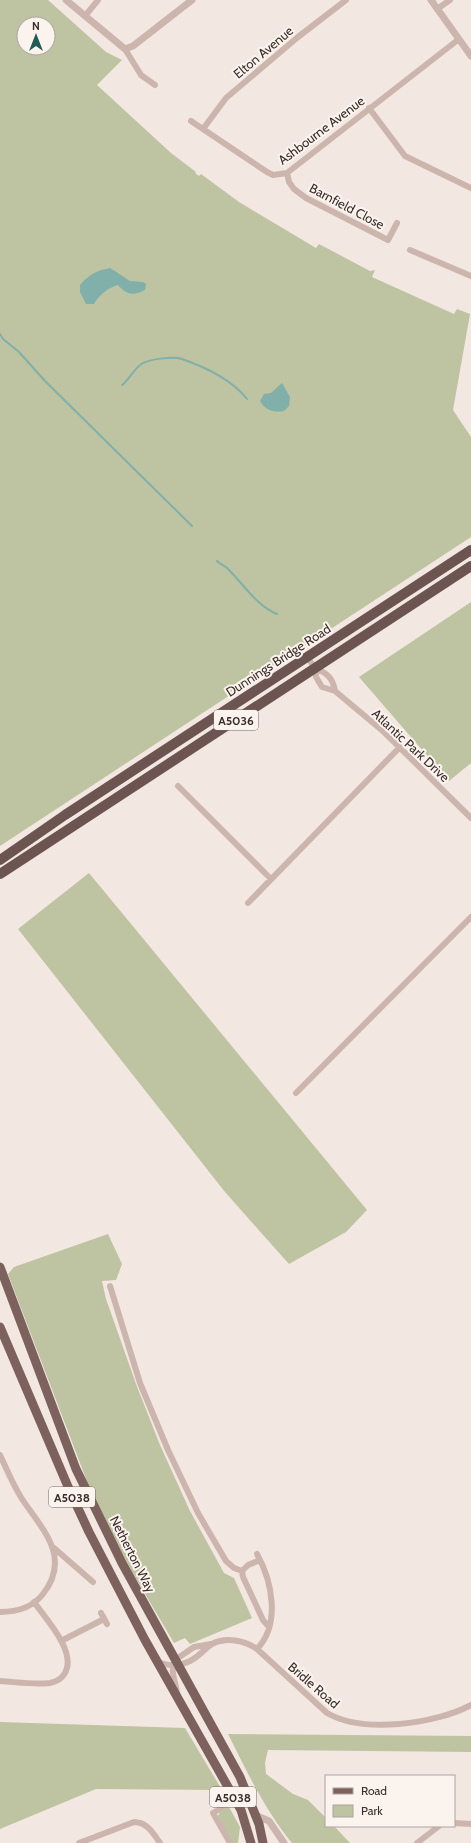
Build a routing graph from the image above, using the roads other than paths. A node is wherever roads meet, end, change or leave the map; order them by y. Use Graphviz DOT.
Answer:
graph roads {
  1 [pos="66,0"];
  2 [pos="98,0"];
  3 [pos="192,0"];
  4 [pos="346,0"];
  5 [pos="431,0"];
  6 [pos="450,0"];
  7 [pos="437,9"];
  8 [pos="85,16"];
  9 [pos="459,39"];
  10 [pos="125,48"];
  11 [pos="471,56"];
  12 [pos="155,85"];
  13 [pos="369,108"];
  14 [pos="191,121"];
  15 [pos="203,129"];
  16 [pos="288,173"];
  17 [pos="471,188"];
  18 [pos="397,223"];
  19 [pos="410,250"];
  20 [pos="471,276"];
  21 [pos="471,550"];
  22 [pos="471,566"];
  23 [pos="311,663"];
  24 [pos="335,691"];
  25 [pos="400,747"];
  26 [pos="178,786"];
  27 [pos="471,818"];
  28 [pos="0,860"];
  29 [pos="0,874"];
  30 [pos="271,879"];
  31 [pos="248,903"];
  32 [pos="471,917"];
  33 [pos="296,1093"];
  34 [pos="0,1267"];
  35 [pos="110,1286"];
  36 [pos="0,1327"];
  37 [pos="0,1455"];
  38 [pos="54,1548"];
  39 [pos="242,1571"];
  40 [pos="93,1582"];
  41 [pos="34,1602"];
  42 [pos="0,1612"];
  43 [pos="104,1619"];
  44 [pos="269,1627"];
  45 [pos="61,1641"];
  46 [pos="211,1644"];
  47 [pos="257,1649"];
  48 [pos="156,1660"];
  49 [pos="175,1664"];
  50 [pos="0,1682"];
  51 [pos="177,1697"];
  52 [pos="471,1705"];
  53 [pos="225,1806"];
  54 [pos="256,1815"];
  55 [pos="455,1823"];
  56 [pos="471,1824"];
  57 [pos="438,1827"];
  58 [pos="249,1833"];
  59 [pos="80,1843"];
  60 [pos="160,1843"];
  61 [pos="230,1843"];
  62 [pos="244,1843"];
  63 [pos="251,1843"];
  64 [pos="264,1843"];
  65 [pos="284,1843"];
  66 [pos="417,1843"];
  1 -- 8 [label="street"];
  2 -- 8 [label="street"];
  3 -- 10 [label="street"];
  4 -- 15 [label="street, Elton Avenue"];
  5 -- 7 [label="street"];
  6 -- 7 [label="street"];
  7 -- 9 [label="street"];
  8 -- 10 [label="street"];
  9 -- 11 [label="street"];
  9 -- 13 [label="street, Ashbourne Avenue"];
  10 -- 12 [label="street"];
  13 -- 16 [label="street, Ashbourne Avenue"];
  13 -- 17 [label="street"];
  14 -- 15 [label="street, Ashbourne Avenue"];
  15 -- 16 [label="street, Ashbourne Avenue"];
  16 -- 18 [label="street, Barnfield Close"];
  19 -- 20 [label="street"];
  21 -- 23 [label="highway, Dunnings Bridge Road / A5036"];
  22 -- 23 [label="highway, Dunnings Bridge Road / A5036"];
  23 -- 24 [label="street, Atlantic Park Drive"];
  23 -- 24 [label="street, Atlantic Park Drive"];
  23 -- 28 [label="highway, Dunnings Bridge Road / A5036"];
  23 -- 29 [label="highway, Dunnings Bridge Road / A5036"];
  24 -- 25 [label="street, Atlantic Park Drive"];
  25 -- 27 [label="street, Atlantic Park Drive"];
  25 -- 30 [label="street"];
  26 -- 30 [label="street"];
  30 -- 31 [label="street"];
  32 -- 33 [label="street"];
  34 -- 49 [label="main road, Netherton Way / A5038"];
  35 -- 39 [label="street"];
  36 -- 48 [label="main road, A5038"];
  37 -- 38 [label="street"];
  38 -- 40 [label="street"];
  38 -- 41 [label="street"];
  39 -- 44 [label="street"];
  39 -- 44 [label="street"];
  41 -- 42 [label="street"];
  41 -- 45 [label="street"];
  43 -- 45 [label="street"];
  44 -- 47 [label="street"];
  45 -- 50 [label="street"];
  46 -- 47 [label="street, Bridle Road"];
  46 -- 49 [label="street, Bridle Road"];
  46 -- 49 [label="street"];
  47 -- 52 [label="street, Bridle Road"];
  48 -- 49 [label="street"];
  48 -- 51 [label="main road, A5038"];
  49 -- 51 [label="street"];
  49 -- 54 [label="main road, Netherton Way / A5038"];
  51 -- 58 [label="main road, A5038"];
  53 -- 61 [label="street"];
  54 -- 64 [label="main road, Netherton Way / A5038"];
  54 -- 65 [label="street"];
  55 -- 56 [label="street"];
  57 -- 66 [label="street"];
  58 -- 62 [label="street"];
  58 -- 63 [label="main road, A5038"];
  59 -- 60 [label="street"];
}
